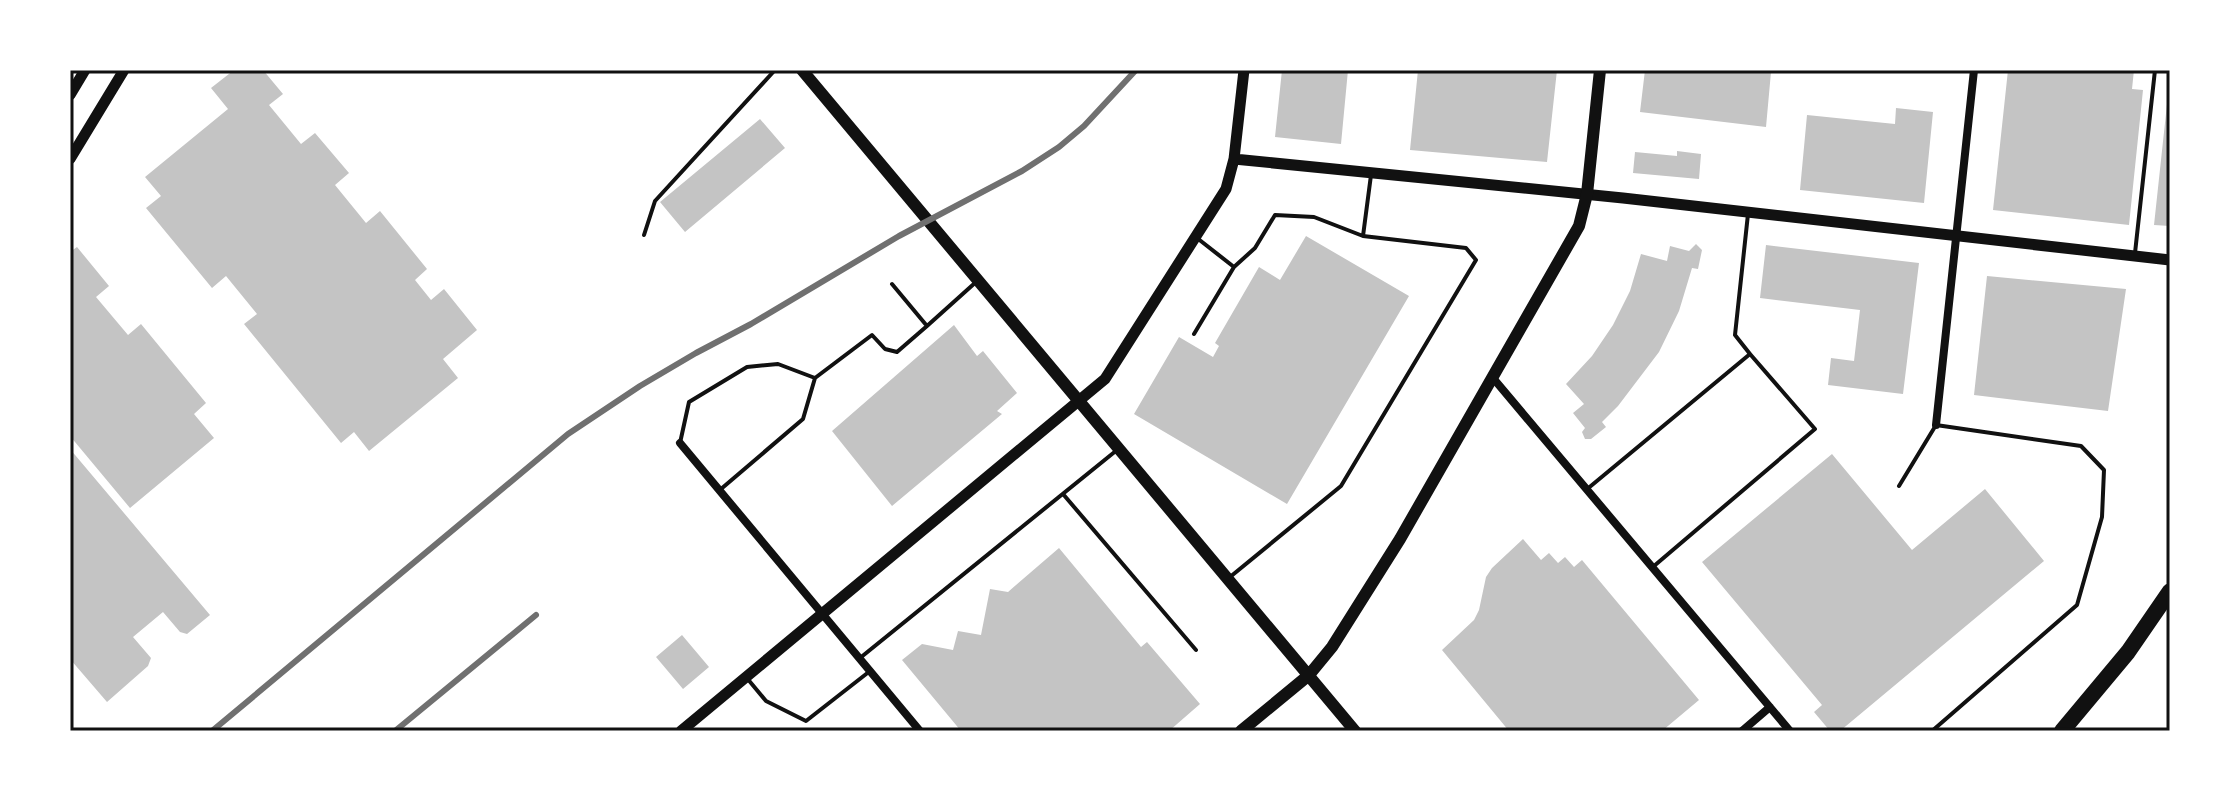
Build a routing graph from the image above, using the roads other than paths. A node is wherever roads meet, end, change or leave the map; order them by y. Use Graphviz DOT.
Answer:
graph roads {
  1 [pos="85,70"];
  2 [pos="124,70"];
  3 [pos="775,70"];
  4 [pos="802,70"];
  5 [pos="1244,70"];
  6 [pos="1600,70"];
  7 [pos="1974,70"];
  8 [pos="2155,70"];
  9 [pos="70,95"];
  10 [pos="70,159"];
  11 [pos="1234,159"];
  12 [pos="1371,173"];
  13 [pos="1587,194"];
  14 [pos="1748,212"];
  15 [pos="644,235"];
  16 [pos="1955,235"];
  17 [pos="1195,236"];
  18 [pos="1363,236"];
  19 [pos="2135,256"];
  20 [pos="2170,260"];
  21 [pos="1234,267"];
  22 [pos="978,281"];
  23 [pos="892,284"];
  24 [pos="927,326"];
  25 [pos="1194,334"];
  26 [pos="1750,354"];
  27 [pos="815,378"];
  28 [pos="1493,378"];
  29 [pos="1079,401"];
  30 [pos="1936,425"];
  31 [pos="680,443"];
  32 [pos="1119,449"];
  33 [pos="1899,486"];
  34 [pos="719,490"];
  35 [pos="1586,490"];
  36 [pos="1063,494"];
  37 [pos="1652,568"];
  38 [pos="1228,579"];
  39 [pos="2170,591"];
  40 [pos="822,613"];
  41 [pos="1196,650"];
  42 [pos="860,658"];
  43 [pos="870,671"];
  44 [pos="1309,675"];
  45 [pos="746,677"];
  46 [pos="1770,707"];
  47 [pos="681,731"];
  48 [pos="920,731"];
  49 [pos="1241,731"];
  50 [pos="1355,731"];
  51 [pos="1742,731"];
  52 [pos="1790,731"];
  53 [pos="1932,731"];
  54 [pos="2062,731"];
  1 -- 9 [label="street"];
  2 -- 10 [label="street"];
  3 -- 15 [label="lane"];
  4 -- 22 [label="main road"];
  5 -- 11 [label="street"];
  6 -- 13 [label="main road"];
  7 -- 16 [label="street"];
  8 -- 19 [label="lane"];
  11 -- 12 [label="street"];
  11 -- 17 [label="street"];
  12 -- 13 [label="street"];
  12 -- 18 [label="lane"];
  13 -- 14 [label="street"];
  13 -- 28 [label="main road"];
  14 -- 16 [label="street"];
  14 -- 26 [label="lane"];
  16 -- 19 [label="street"];
  16 -- 30 [label="street"];
  17 -- 21 [label="lane"];
  17 -- 29 [label="street"];
  18 -- 21 [label="lane"];
  18 -- 38 [label="lane"];
  19 -- 20 [label="street"];
  21 -- 25 [label="lane"];
  22 -- 24 [label="lane"];
  22 -- 29 [label="main road"];
  23 -- 24 [label="lane"];
  24 -- 27 [label="lane"];
  26 -- 35 [label="lane"];
  26 -- 37 [label="lane"];
  27 -- 31 [label="lane"];
  27 -- 34 [label="lane"];
  28 -- 35 [label="street"];
  28 -- 44 [label="main road"];
  29 -- 32 [label="main road"];
  29 -- 40 [label="street"];
  30 -- 33 [label="lane"];
  30 -- 53 [label="lane"];
  31 -- 34 [label="street"];
  32 -- 36 [label="lane"];
  32 -- 38 [label="main road"];
  34 -- 40 [label="street"];
  35 -- 37 [label="street"];
  36 -- 41 [label="lane"];
  36 -- 42 [label="lane"];
  37 -- 46 [label="street"];
  38 -- 44 [label="main road"];
  39 -- 54 [label="highway"];
  40 -- 42 [label="street"];
  40 -- 45 [label="street"];
  42 -- 43 [label="street"];
  43 -- 45 [label="lane"];
  43 -- 48 [label="street"];
  44 -- 49 [label="main road"];
  44 -- 50 [label="main road"];
  45 -- 47 [label="street"];
  46 -- 51 [label="street"];
  46 -- 52 [label="street"];
}
